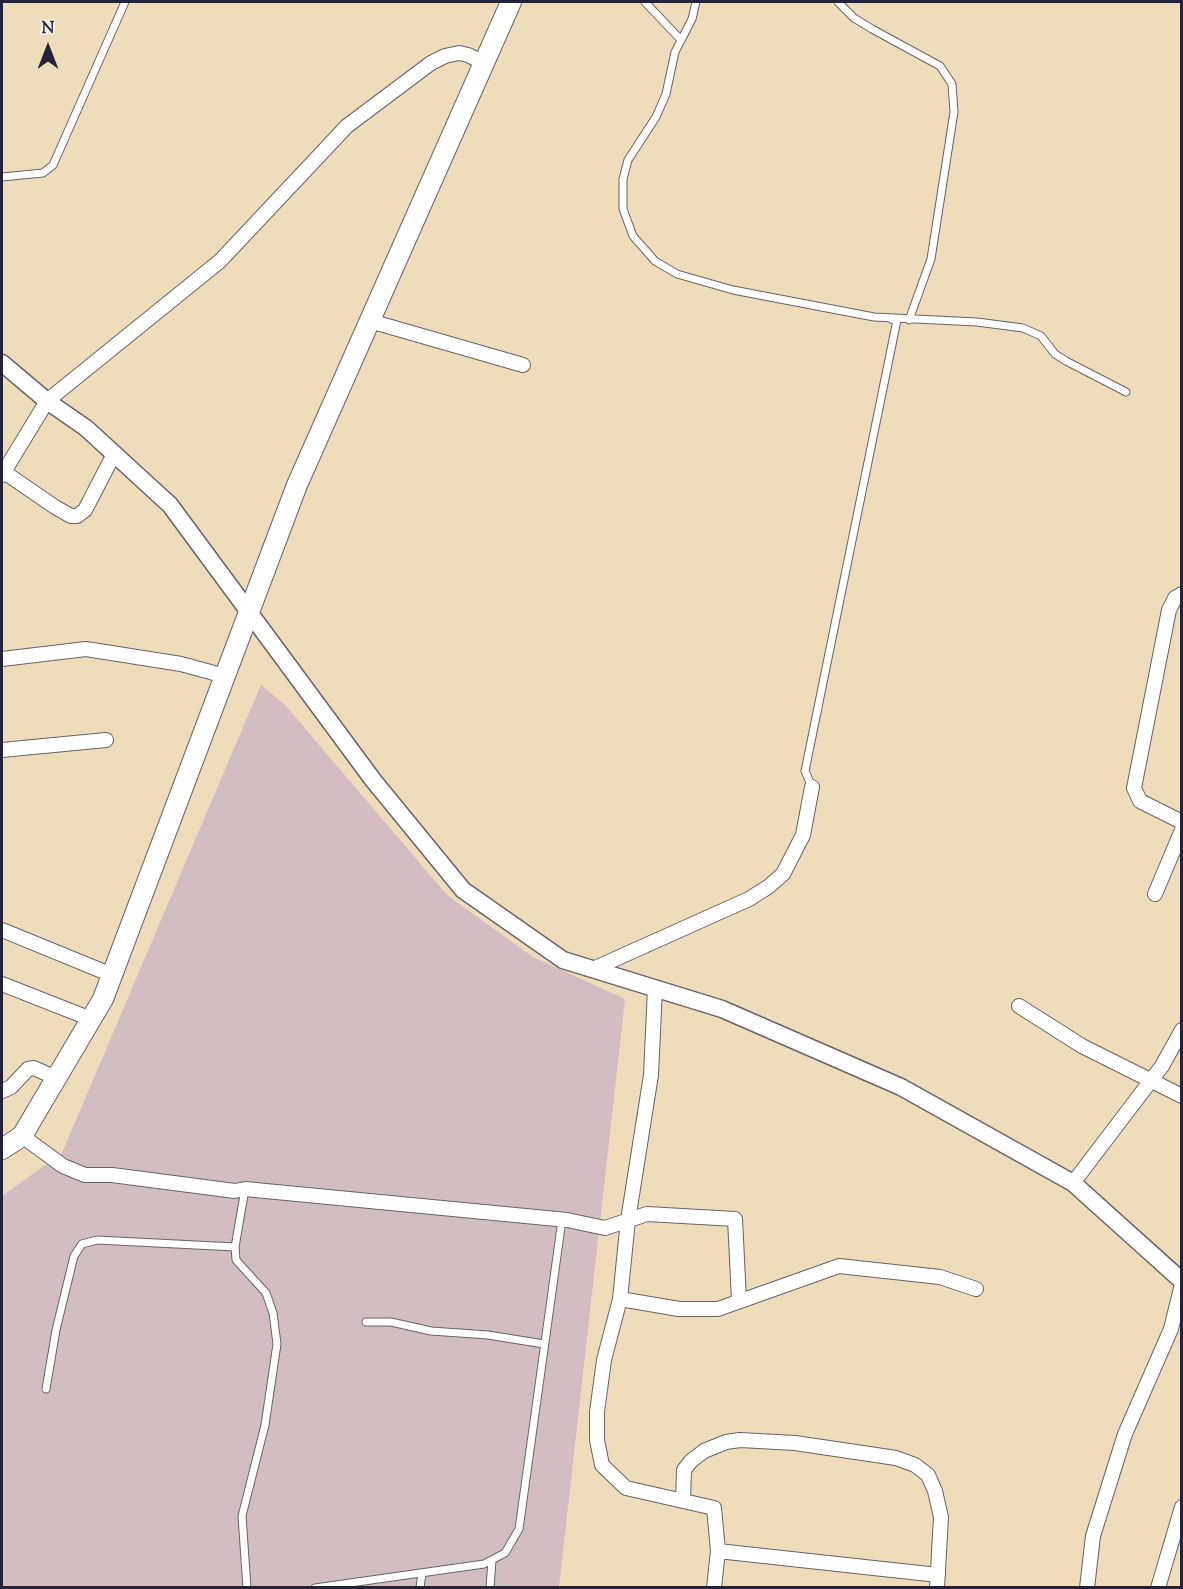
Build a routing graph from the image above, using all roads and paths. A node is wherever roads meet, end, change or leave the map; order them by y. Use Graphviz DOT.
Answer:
graph roads {
  1 [pos="125,2"];
  2 [pos="511,2"];
  3 [pos="645,2"];
  4 [pos="696,2"];
  5 [pos="838,2"];
  6 [pos="680,39"];
  7 [pos="484,63"];
  8 [pos="2,177"];
  9 [pos="888,318"];
  10 [pos="909,320"];
  11 [pos="370,321"];
  12 [pos="2,363"];
  13 [pos="523,365"];
  14 [pos="1126,392"];
  15 [pos="47,401"];
  16 [pos="114,454"];
  17 [pos="3,474"];
  18 [pos="1182,594"];
  19 [pos="250,610"];
  20 [pos="2,659"];
  21 [pos="225,676"];
  22 [pos="106,740"];
  23 [pos="2,750"];
  24 [pos="812,787"];
  25 [pos="1182,822"];
  26 [pos="1182,830"];
  27 [pos="1155,894"];
  28 [pos="2,930"];
  29 [pos="593,969"];
  30 [pos="112,975"];
  31 [pos="2,984"];
  32 [pos="655,988"];
  33 [pos="1019,1006"];
  34 [pos="91,1019"];
  35 [pos="1182,1030"];
  36 [pos="56,1078"];
  37 [pos="1152,1079"];
  38 [pos="2,1091"];
  39 [pos="1182,1096"];
  40 [pos="22,1136"];
  41 [pos="2,1149"];
  42 [pos="1073,1183"];
  43 [pos="245,1188"];
  44 [pos="562,1220"];
  45 [pos="628,1220"];
  46 [pos="235,1247"];
  47 [pos="1182,1283"];
  48 [pos="976,1288"];
  49 [pos="620,1299"];
  50 [pos="739,1300"];
  51 [pos="366,1322"];
  52 [pos="544,1344"];
  53 [pos="46,1389"];
  54 [pos="683,1500"];
  55 [pos="1182,1507"];
  56 [pos="718,1551"];
  57 [pos="484,1564"];
  58 [pos="422,1572"];
  59 [pos="938,1581"];
  60 [pos="348,1585"];
  61 [pos="247,1587"];
  62 [pos="315,1587"];
  63 [pos="420,1587"];
  64 [pos="490,1587"];
  65 [pos="714,1587"];
  66 [pos="1087,1587"];
  67 [pos="1158,1587"];
  1 -- 8 [label="lane"];
  2 -- 7 [label="main road"];
  3 -- 6 [label="lane"];
  4 -- 6 [label="lane"];
  5 -- 10 [label="lane"];
  6 -- 9 [label="lane"];
  7 -- 11 [label="main road"];
  7 -- 15 [label="street"];
  9 -- 10 [label="lane"];
  9 -- 24 [label="lane"];
  10 -- 14 [label="lane"];
  11 -- 13 [label="street"];
  11 -- 19 [label="main road"];
  12 -- 15 [label="street"];
  15 -- 16 [label="street"];
  15 -- 17 [label="street"];
  16 -- 17 [label="street"];
  16 -- 19 [label="street"];
  18 -- 25 [label="street"];
  19 -- 21 [label="main road"];
  19 -- 29 [label="street"];
  20 -- 21 [label="street"];
  21 -- 30 [label="main road"];
  22 -- 23 [label="street"];
  24 -- 29 [label="street"];
  26 -- 27 [label="street"];
  28 -- 30 [label="street"];
  29 -- 32 [label="street"];
  30 -- 34 [label="main road"];
  31 -- 34 [label="street"];
  32 -- 42 [label="street"];
  32 -- 45 [label="street"];
  33 -- 37 [label="street"];
  34 -- 36 [label="main road"];
  35 -- 37 [label="street"];
  36 -- 38 [label="street"];
  36 -- 40 [label="main road"];
  37 -- 39 [label="street"];
  37 -- 42 [label="street"];
  40 -- 41 [label="main road"];
  40 -- 43 [label="street"];
  42 -- 47 [label="street"];
  43 -- 44 [label="street"];
  43 -- 46 [label="lane"];
  44 -- 45 [label="street"];
  44 -- 52 [label="lane"];
  45 -- 49 [label="street"];
  45 -- 50 [label="street"];
  46 -- 53 [label="lane"];
  46 -- 61 [label="lane"];
  47 -- 66 [label="street"];
  48 -- 50 [label="street"];
  49 -- 50 [label="street"];
  49 -- 54 [label="street"];
  51 -- 52 [label="lane"];
  52 -- 57 [label="lane"];
  54 -- 56 [label="street"];
  54 -- 59 [label="street"];
  55 -- 67 [label="street"];
  56 -- 59 [label="street"];
  56 -- 65 [label="street"];
  57 -- 58 [label="lane"];
  57 -- 64 [label="lane"];
  58 -- 60 [label="lane"];
  58 -- 63 [label="lane"];
  60 -- 62 [label="lane"];
}
